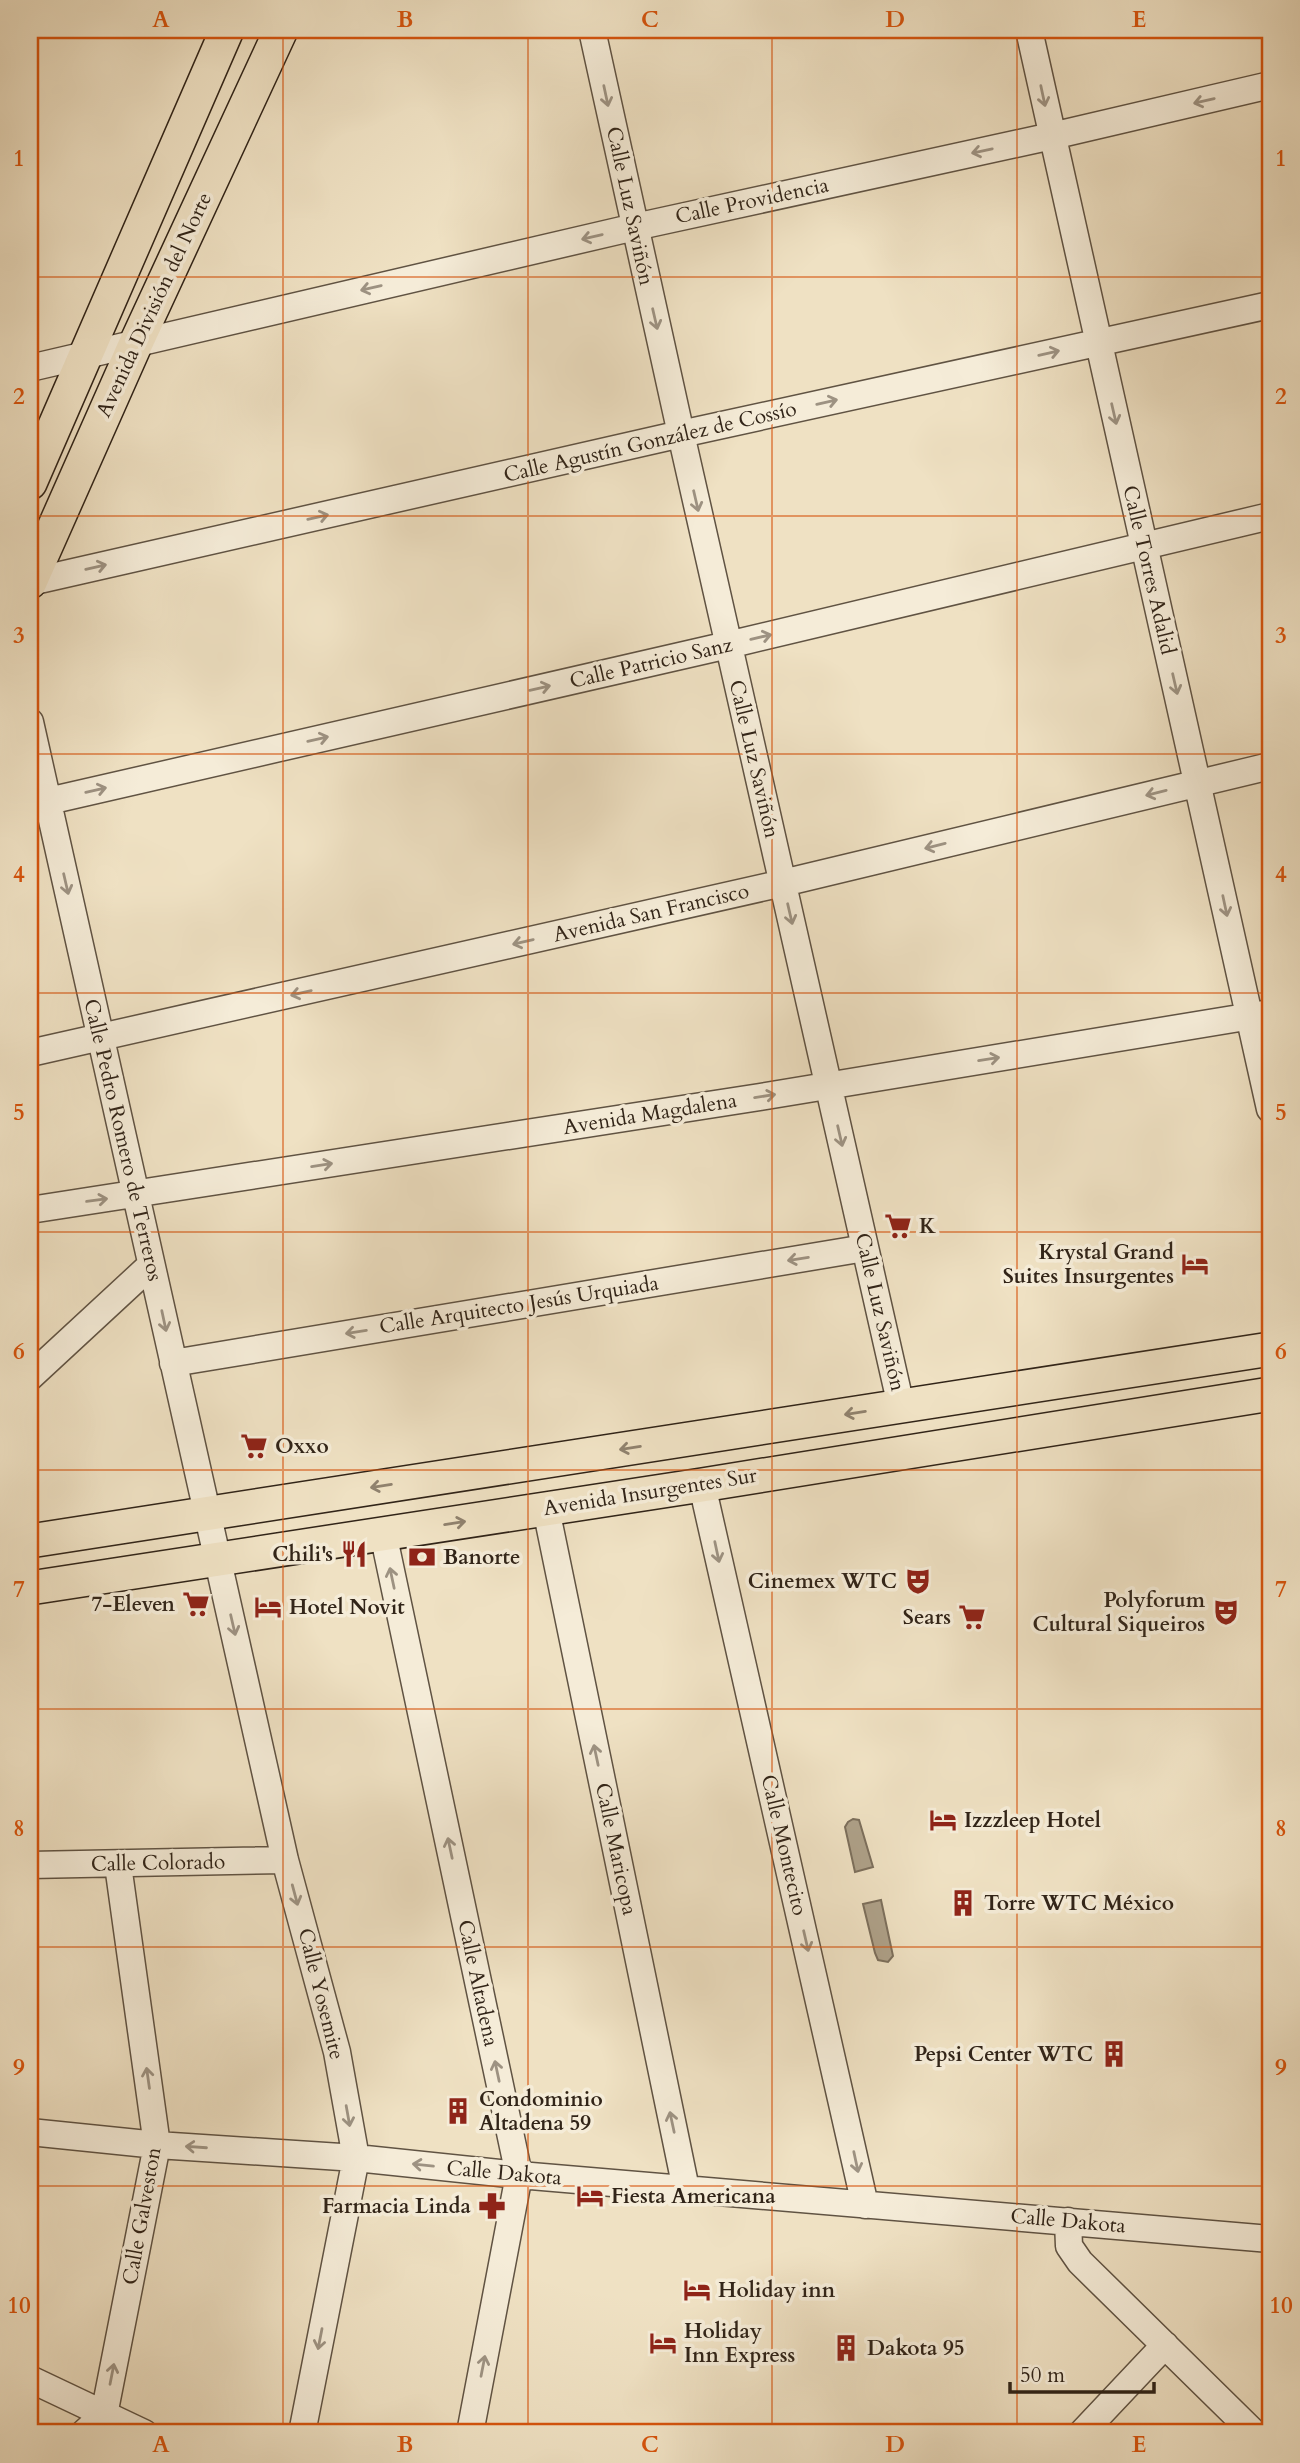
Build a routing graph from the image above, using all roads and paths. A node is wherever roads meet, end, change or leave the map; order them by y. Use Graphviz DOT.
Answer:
graph roads {
  1 [pos="227,30"];
  2 [pos="281,30"];
  3 [pos="592,30"];
  4 [pos="1029,30"];
  5 [pos="1270,85"];
  6 [pos="1052,136"];
  7 [pos="635,227"];
  8 [pos="1270,305"];
  9 [pos="1098,342"];
  10 [pos="136,343"];
  11 [pos="86,354"];
  12 [pos="30,368"];
  13 [pos="681,434"];
  14 [pos="30,482"];
  15 [pos="1270,516"];
  16 [pos="1144,545"];
  17 [pos="30,582"];
  18 [pos="728,645"];
  19 [pos="30,722"];
  20 [pos="1270,766"];
  21 [pos="1198,783"];
  22 [pos="39,803"];
  23 [pos="783,883"];
  24 [pos="1259,1015"];
  25 [pos="101,1039"];
  26 [pos="30,1053"];
  27 [pos="828,1085"];
  28 [pos="1270,1110"];
  29 [pos="135,1195"];
  30 [pos="30,1210"];
  31 [pos="866,1248"];
  32 [pos="151,1265"];
  33 [pos="1270,1349"];
  34 [pos="173,1363"];
  35 [pos="30,1377"];
  36 [pos="1270,1394"];
  37 [pos="901,1406"];
  38 [pos="702,1485"];
  39 [pos="546,1509"];
  40 [pos="208,1513"];
  41 [pos="383,1533"];
  42 [pos="30,1541"];
  43 [pos="218,1559"];
  44 [pos="30,1588"];
  45 [pos="285,1860"];
  46 [pos="118,1864"];
  47 [pos="30,1865"];
  48 [pos="30,2132"];
  49 [pos="157,2145"];
  50 [pos="356,2158"];
  51 [pos="519,2175"];
  52 [pos="686,2189"];
  53 [pos="865,2205"];
  54 [pos="1068,2221"];
  55 [pos="1270,2239"];
  56 [pos="1165,2345"];
  57 [pos="30,2379"];
  58 [pos="104,2415"];
  59 [pos="84,2433"];
  60 [pos="144,2433"];
  61 [pos="302,2433"];
  62 [pos="470,2433"];
  63 [pos="1082,2433"];
  64 [pos="1254,2433"];
  1 -- 11 [label="main road, Avenida División del Norte"];
  2 -- 10 [label="main road, Avenida División del Norte"];
  3 -- 7 [label="street, Calle Luz Saviñón, one-way"];
  4 -- 6 [label="street, Calle Torres Adalid, one-way"];
  5 -- 6 [label="street, Calle Providencia, one-way"];
  6 -- 7 [label="street, Calle Providencia, one-way"];
  6 -- 9 [label="street, Calle Torres Adalid"];
  7 -- 10 [label="street, Calle Providencia, one-way"];
  7 -- 13 [label="street, Calle Luz Saviñón, one-way"];
  8 -- 9 [label="street, Calle Agustín González de Cossío"];
  13 -- 9 [label="street, Calle Agustín González de Cossío, one-way"];
  9 -- 16 [label="street, Calle Torres Adalid, one-way"];
  10 -- 11 [label="street, Calle Providencia"];
  10 -- 17 [label="main road, Avenida División del Norte"];
  11 -- 12 [label="street, Calle Providencia"];
  11 -- 14 [label="main road, Avenida División del Norte"];
  17 -- 13 [label="street, Calle Agustín González de Cossío, one-way"];
  13 -- 18 [label="street, Calle Luz Saviñón, one-way"];
  15 -- 16 [label="street, Calle Patricio Sanz"];
  18 -- 16 [label="street, Calle Patricio Sanz, one-way"];
  16 -- 21 [label="street, Calle Torres Adalid, one-way"];
  22 -- 18 [label="street, Calle Patricio Sanz, one-way"];
  18 -- 23 [label="street, Calle Luz Saviñón"];
  19 -- 22 [label="street, Calle Pedro Romero de Terreros"];
  20 -- 21 [label="street, Avenida San Francisco"];
  21 -- 23 [label="street, Avenida San Francisco, one-way"];
  21 -- 24 [label="street, Calle Torres Adalid, one-way"];
  22 -- 25 [label="street, Calle Pedro Romero de Terreros, one-way"];
  23 -- 25 [label="street, Avenida San Francisco, one-way"];
  23 -- 27 [label="street, Calle Luz Saviñón, one-way"];
  27 -- 24 [label="street, Avenida Magdalena, one-way"];
  24 -- 28 [label="street, Calle Torres Adalid"];
  25 -- 26 [label="street, Avenida San Francisco"];
  25 -- 29 [label="street, Calle Pedro Romero de Terreros"];
  29 -- 27 [label="street, Avenida Magdalena, one-way"];
  27 -- 31 [label="street, Calle Luz Saviñón, one-way"];
  30 -- 29 [label="street, Avenida Magdalena, one-way"];
  29 -- 32 [label="street, Calle Pedro Romero de Terreros"];
  31 -- 34 [label="street, Calle Arquitecto Jesús Urquiada, one-way"];
  31 -- 37 [label="street, Calle Luz Saviñón"];
  32 -- 34 [label="street, Calle Pedro Romero de Terreros, one-way"];
  32 -- 35 [label="street"];
  33 -- 37 [label="main road"];
  34 -- 40 [label="street, Calle Pedro Romero de Terreros"];
  36 -- 38 [label="main road, Avenida Insurgentes Sur"];
  37 -- 40 [label="main road, one-way"];
  38 -- 39 [label="main road, Avenida Insurgentes Sur"];
  38 -- 53 [label="street, Calle Montecito, one-way"];
  41 -- 39 [label="main road, Avenida Insurgentes Sur, one-way"];
  52 -- 39 [label="street, Calle Maricopa, one-way"];
  40 -- 42 [label="main road"];
  40 -- 43 [label="street, Calle Pedro Romero de Terreros"];
  41 -- 43 [label="main road, Avenida Insurgentes Sur"];
  51 -- 41 [label="street, Calle Altadena, one-way"];
  43 -- 44 [label="main road, Avenida Insurgentes Sur"];
  43 -- 45 [label="street, Calle Yosemite, one-way"];
  45 -- 46 [label="street, Calle Colorado"];
  45 -- 50 [label="street, Calle Yosemite, one-way"];
  46 -- 47 [label="street, Calle Colorado"];
  49 -- 46 [label="street, Calle Galveston, one-way"];
  48 -- 49 [label="street, Calle Dakota"];
  50 -- 49 [label="street, Calle Dakota, one-way"];
  58 -- 49 [label="street, Calle Galveston, one-way"];
  51 -- 50 [label="street, Calle Dakota, one-way"];
  50 -- 61 [label="street, Calle Yosemite, one-way"];
  51 -- 52 [label="street, Calle Dakota"];
  62 -- 51 [label="street, Calle Altadena, one-way"];
  52 -- 53 [label="street, Calle Dakota"];
  53 -- 54 [label="street, Calle Dakota"];
  54 -- 55 [label="street, Calle Dakota"];
  54 -- 56 [label="street"];
  56 -- 63 [label="street"];
  56 -- 64 [label="street"];
  57 -- 58 [label="street"];
  58 -- 59 [label="street"];
  58 -- 60 [label="street"];
}
